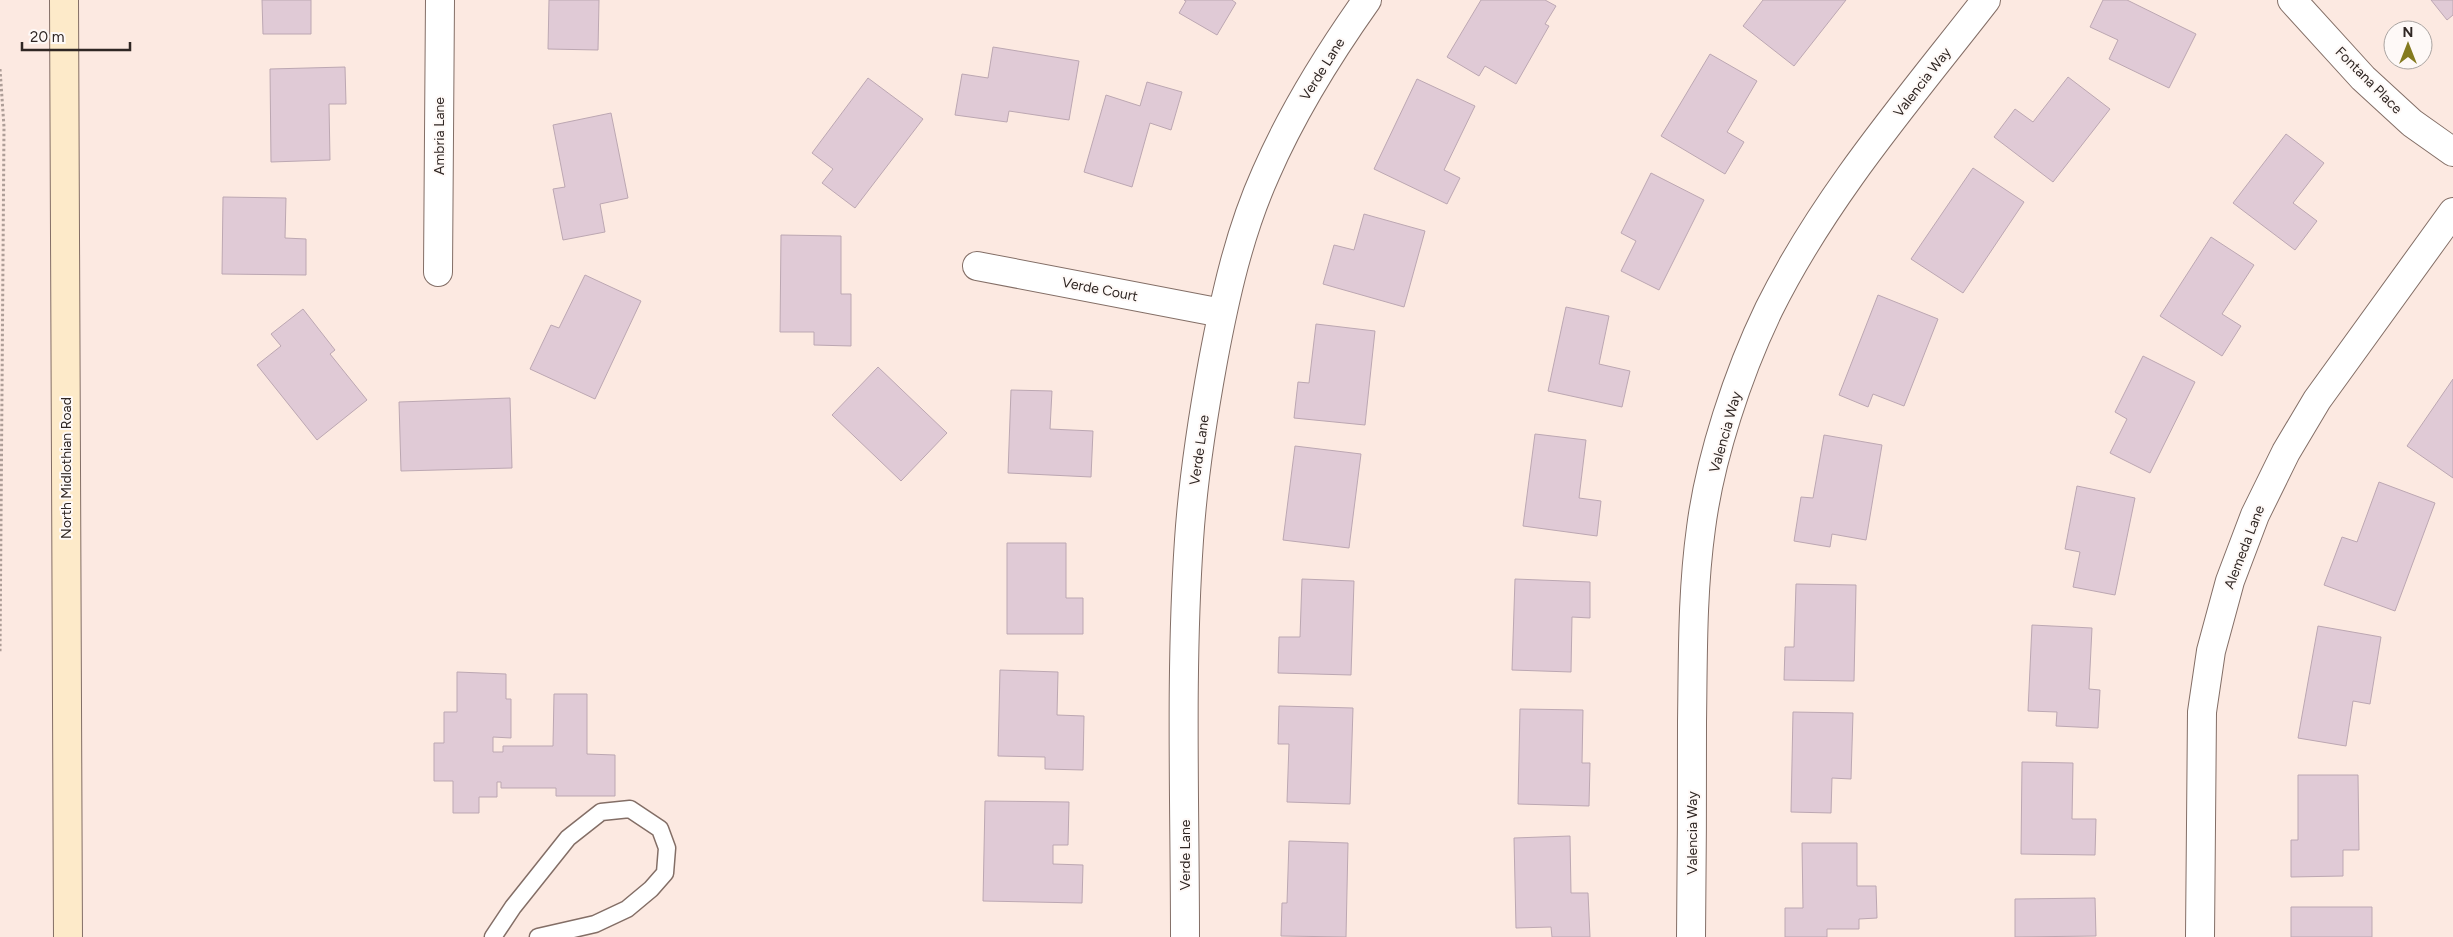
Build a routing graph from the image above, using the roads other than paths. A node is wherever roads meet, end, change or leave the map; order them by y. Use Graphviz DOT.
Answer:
graph roads {
  1 [pos="64,0"];
  2 [pos="440,0"];
  3 [pos="1367,0"];
  4 [pos="1986,0"];
  5 [pos="2292,0"];
  6 [pos="2453,152"];
  7 [pos="2453,212"];
  8 [pos="977,266"];
  9 [pos="438,272"];
  10 [pos="1222,313"];
  11 [pos="68,937"];
  12 [pos="493,937"];
  13 [pos="538,937"];
  14 [pos="1185,937"];
  15 [pos="1692,937"];
  16 [pos="2200,937"];
  1 -- 11 [label="main road, North Midlothian Road"];
  2 -- 9 [label="street, Ambria Lane"];
  3 -- 10 [label="street, Verde Lane"];
  4 -- 15 [label="street, Valencia Way"];
  5 -- 6 [label="street, Fontana Place"];
  7 -- 16 [label="street, Alemeda Lane"];
  8 -- 10 [label="street, Verde Court"];
  10 -- 14 [label="street, Verde Lane"];
  12 -- 13 [label="lane"];
}
